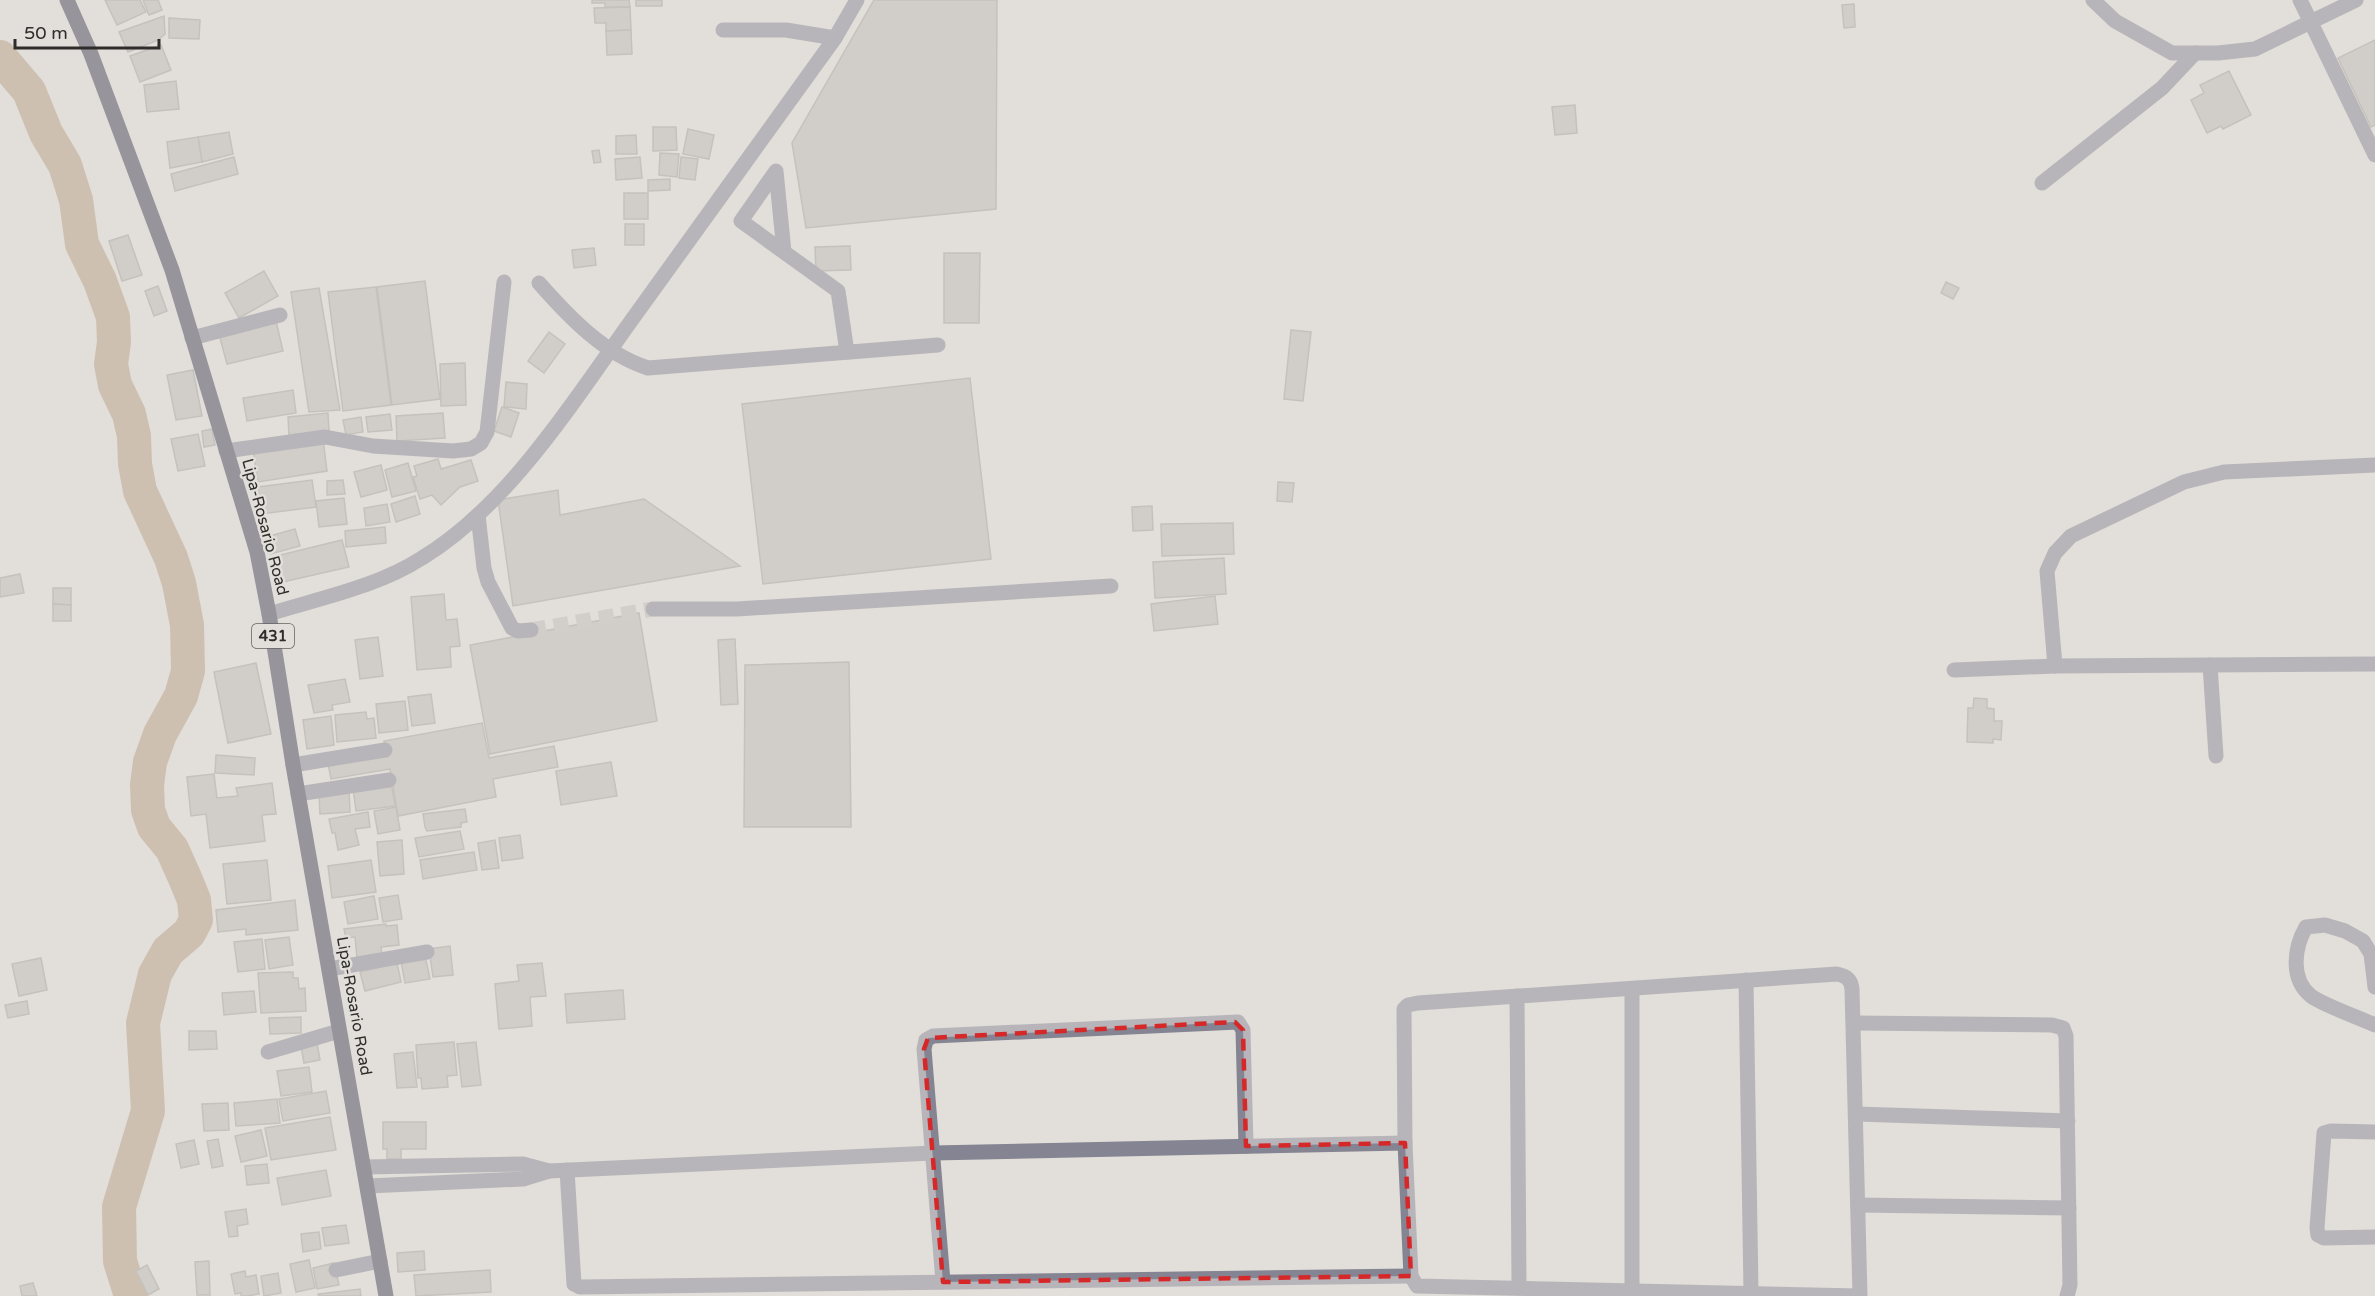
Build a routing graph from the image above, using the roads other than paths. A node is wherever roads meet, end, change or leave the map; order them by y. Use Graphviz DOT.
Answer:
graph roads {
  1 [pos="68,0"];
  2 [pos="857,0"];
  3 [pos="2092,0"];
  4 [pos="2300,0"];
  5 [pos="2356,0"];
  6 [pos="2313,23"];
  7 [pos="723,30"];
  8 [pos="835,38"];
  9 [pos="2195,53"];
  10 [pos="2375,155"];
  11 [pos="2042,183"];
  12 [pos="784,252"];
  13 [pos="504,282"];
  14 [pos="539,283"];
  15 [pos="280,315"];
  16 [pos="192,338"];
  17 [pos="938,345"];
  18 [pos="611,349"];
  19 [pos="847,352"];
  20 [pos="226,451"];
  21 [pos="2375,465"];
  22 [pos="478,515"];
  23 [pos="1111,586"];
  24 [pos="653,609"];
  25 [pos="269,614"];
  26 [pos="531,630"];
  27 [pos="2375,664"];
  28 [pos="2210,665"];
  29 [pos="2055,666"];
  30 [pos="1954,670"];
  31 [pos="384,750"];
  32 [pos="2216,756"];
  33 [pos="293,765"];
  34 [pos="389,780"];
  35 [pos="298,794"];
  36 [pos="427,952"];
  37 [pos="329,969"];
  38 [pos="1746,981"];
  39 [pos="2375,987"];
  40 [pos="1632,989"];
  41 [pos="1517,996"];
  42 [pos="1854,1023"];
  43 [pos="2375,1025"];
  44 [pos="339,1031"];
  45 [pos="268,1052"];
  46 [pos="1857,1114"];
  47 [pos="2068,1121"];
  48 [pos="2375,1132"];
  49 [pos="1405,1143"];
  50 [pos="1246,1146"];
  51 [pos="933,1153"];
  52 [pos="365,1167"];
  53 [pos="567,1170"];
  54 [pos="549,1171"];
  55 [pos="368,1186"];
  56 [pos="1858,1205"];
  57 [pos="2068,1208"];
  58 [pos="2375,1237"];
  59 [pos="380,1261"];
  60 [pos="336,1270"];
  61 [pos="1411,1276"];
  62 [pos="943,1282"];
  63 [pos="1519,1287"];
  64 [pos="1632,1289"];
  65 [pos="1751,1292"];
  66 [pos="386,1296"];
  67 [pos="1860,1296"];
  68 [pos="2067,1296"];
  1 -- 16 [label="main road, Lipa-Rosario Road / 431"];
  2 -- 8 [label="street"];
  3 -- 9 [label="street"];
  4 -- 6 [label="street"];
  5 -- 6 [label="street"];
  6 -- 9 [label="street"];
  6 -- 10 [label="street"];
  7 -- 8 [label="street"];
  8 -- 18 [label="street"];
  9 -- 11 [label="street"];
  12 -- 12 [label="street"];
  12 -- 19 [label="street"];
  13 -- 20 [label="street"];
  14 -- 18 [label="street"];
  15 -- 16 [label="street"];
  16 -- 20 [label="main road, Lipa-Rosario Road / 431"];
  17 -- 19 [label="street"];
  18 -- 19 [label="street"];
  18 -- 22 [label="street"];
  20 -- 25 [label="main road, Lipa-Rosario Road / 431"];
  21 -- 29 [label="street"];
  22 -- 25 [label="street"];
  22 -- 26 [label="street"];
  23 -- 24 [label="street"];
  25 -- 33 [label="main road, Lipa-Rosario Road / 431"];
  27 -- 28 [label="street"];
  28 -- 29 [label="street"];
  28 -- 32 [label="street"];
  29 -- 30 [label="street"];
  31 -- 33 [label="street"];
  33 -- 35 [label="main road, Lipa-Rosario Road / 431"];
  34 -- 35 [label="street"];
  35 -- 37 [label="main road, Lipa-Rosario Road / 431"];
  36 -- 37 [label="street"];
  37 -- 44 [label="main road, Lipa-Rosario Road / 431"];
  38 -- 40 [label="street"];
  38 -- 42 [label="street"];
  38 -- 65 [label="street"];
  39 -- 43 [label="street"];
  40 -- 41 [label="street"];
  40 -- 64 [label="street"];
  41 -- 49 [label="street"];
  41 -- 63 [label="street"];
  42 -- 46 [label="street"];
  42 -- 47 [label="street"];
  44 -- 45 [label="street"];
  44 -- 52 [label="main road, Lipa-Rosario Road / 431"];
  46 -- 47 [label="street"];
  46 -- 56 [label="street"];
  47 -- 57 [label="street"];
  48 -- 58 [label="street"];
  49 -- 50 [label="street"];
  49 -- 61 [label="street"];
  50 -- 51 [label="street"];
  50 -- 51 [label="street"];
  51 -- 53 [label="street"];
  51 -- 62 [label="street"];
  52 -- 54 [label="street"];
  52 -- 55 [label="main road, Lipa-Rosario Road / 431"];
  53 -- 54 [label="street"];
  53 -- 62 [label="street"];
  54 -- 55 [label="street"];
  55 -- 59 [label="main road, Lipa-Rosario Road / 431"];
  56 -- 57 [label="street"];
  56 -- 67 [label="street"];
  57 -- 68 [label="street"];
  59 -- 60 [label="street"];
  59 -- 66 [label="main road, Lipa-Rosario Road / 431"];
  61 -- 62 [label="street"];
  61 -- 63 [label="street"];
  63 -- 64 [label="street"];
  64 -- 65 [label="street"];
  65 -- 67 [label="street"];
}
